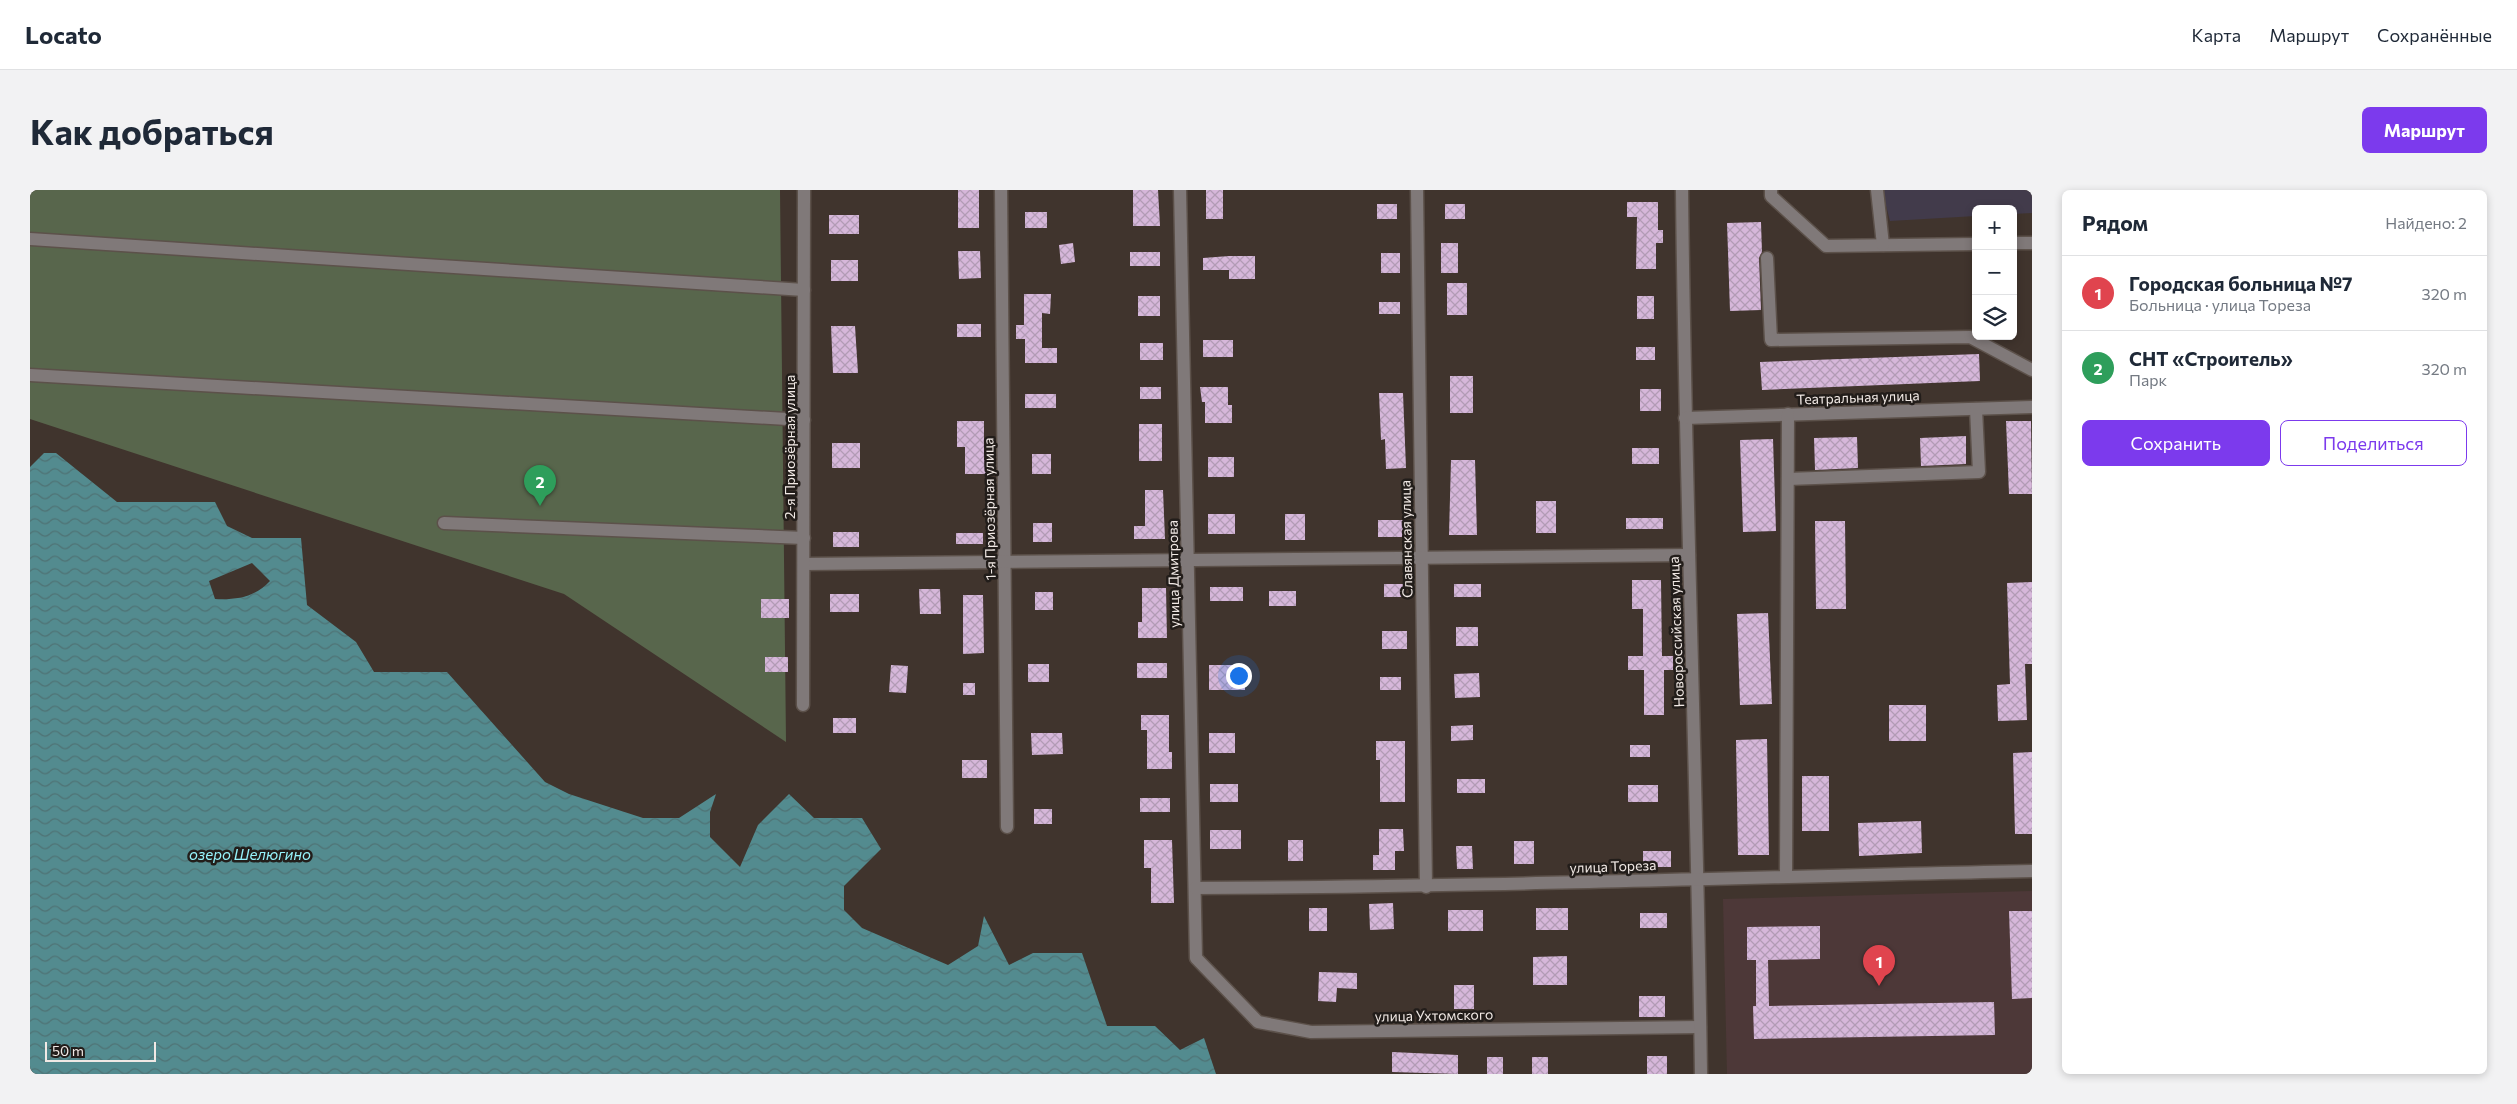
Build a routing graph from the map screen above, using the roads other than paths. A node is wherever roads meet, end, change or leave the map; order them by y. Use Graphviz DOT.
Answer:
graph roads {
  1 [pos="804,190"];
  2 [pos="1001,190"];
  3 [pos="1180,190"];
  4 [pos="1417,190"];
  5 [pos="1682,190"];
  6 [pos="1771,190"];
  7 [pos="1878,190"];
  8 [pos="30,239"];
  9 [pos="2017,243"];
  10 [pos="2032,243"];
  11 [pos="1972,244"];
  12 [pos="1883,245"];
  13 [pos="1767,258"];
  14 [pos="804,290"];
  15 [pos="2032,370"];
  16 [pos="30,375"];
  17 [pos="2032,407"];
  18 [pos="1976,409"];
  19 [pos="1788,414"];
  20 [pos="1685,418"];
  21 [pos="804,420"];
  22 [pos="1788,479"];
  23 [pos="444,523"];
  24 [pos="804,538"];
  25 [pos="1688,555"];
  26 [pos="1422,558"];
  27 [pos="1188,560"];
  28 [pos="1005,562"];
  29 [pos="804,564"];
  30 [pos="803,705"];
  31 [pos="1007,827"];
  32 [pos="2032,871"];
  33 [pos="1786,876"];
  34 [pos="1698,878"];
  35 [pos="1426,887"];
  36 [pos="1194,888"];
  37 [pos="1196,958"];
  38 [pos="1700,1027"];
  39 [pos="1701,1074"];
  1 -- 14 [label="street, 2-я Приозёрная улица"];
  2 -- 28 [label="street, 1-я Приозёрная улица"];
  3 -- 27 [label="street, улица Дмитрова"];
  4 -- 26 [label="street, Славянская улица"];
  5 -- 20 [label="street, Новороссийская улица"];
  6 -- 12 [label="street"];
  7 -- 12 [label="street"];
  8 -- 14 [label="street"];
  9 -- 10 [label="street"];
  11 -- 12 [label="street"];
  13 -- 15 [label="street"];
  14 -- 21 [label="street, 2-я Приозёрная улица"];
  16 -- 21 [label="street"];
  17 -- 18 [label="street, Театральная улица"];
  18 -- 19 [label="street, Театральная улица"];
  18 -- 22 [label="street"];
  19 -- 20 [label="street, Театральная улица"];
  19 -- 22 [label="street"];
  20 -- 25 [label="street, Новороссийская улица"];
  21 -- 24 [label="street, 2-я Приозёрная улица"];
  22 -- 33 [label="street"];
  23 -- 24 [label="street"];
  24 -- 29 [label="street, 2-я Приозёрная улица"];
  25 -- 26 [label="street"];
  25 -- 34 [label="street, Новороссийская улица"];
  26 -- 27 [label="street"];
  26 -- 35 [label="street, Славянская улица"];
  27 -- 28 [label="street"];
  27 -- 36 [label="street, улица Дмитрова"];
  28 -- 29 [label="street"];
  28 -- 31 [label="street, 1-я Приозёрная улица"];
  29 -- 30 [label="street, 2-я Приозёрная улица"];
  32 -- 33 [label="street, улица Тореза"];
  33 -- 34 [label="street, улица Тореза"];
  34 -- 35 [label="street, улица Тореза"];
  34 -- 38 [label="street, Новороссийская улица"];
  35 -- 36 [label="street, улица Тореза"];
  36 -- 37 [label="street, улица Дмитрова"];
  37 -- 38 [label="street, улица Ухтомского"];
  38 -- 39 [label="street, Новороссийская улица"];
}
